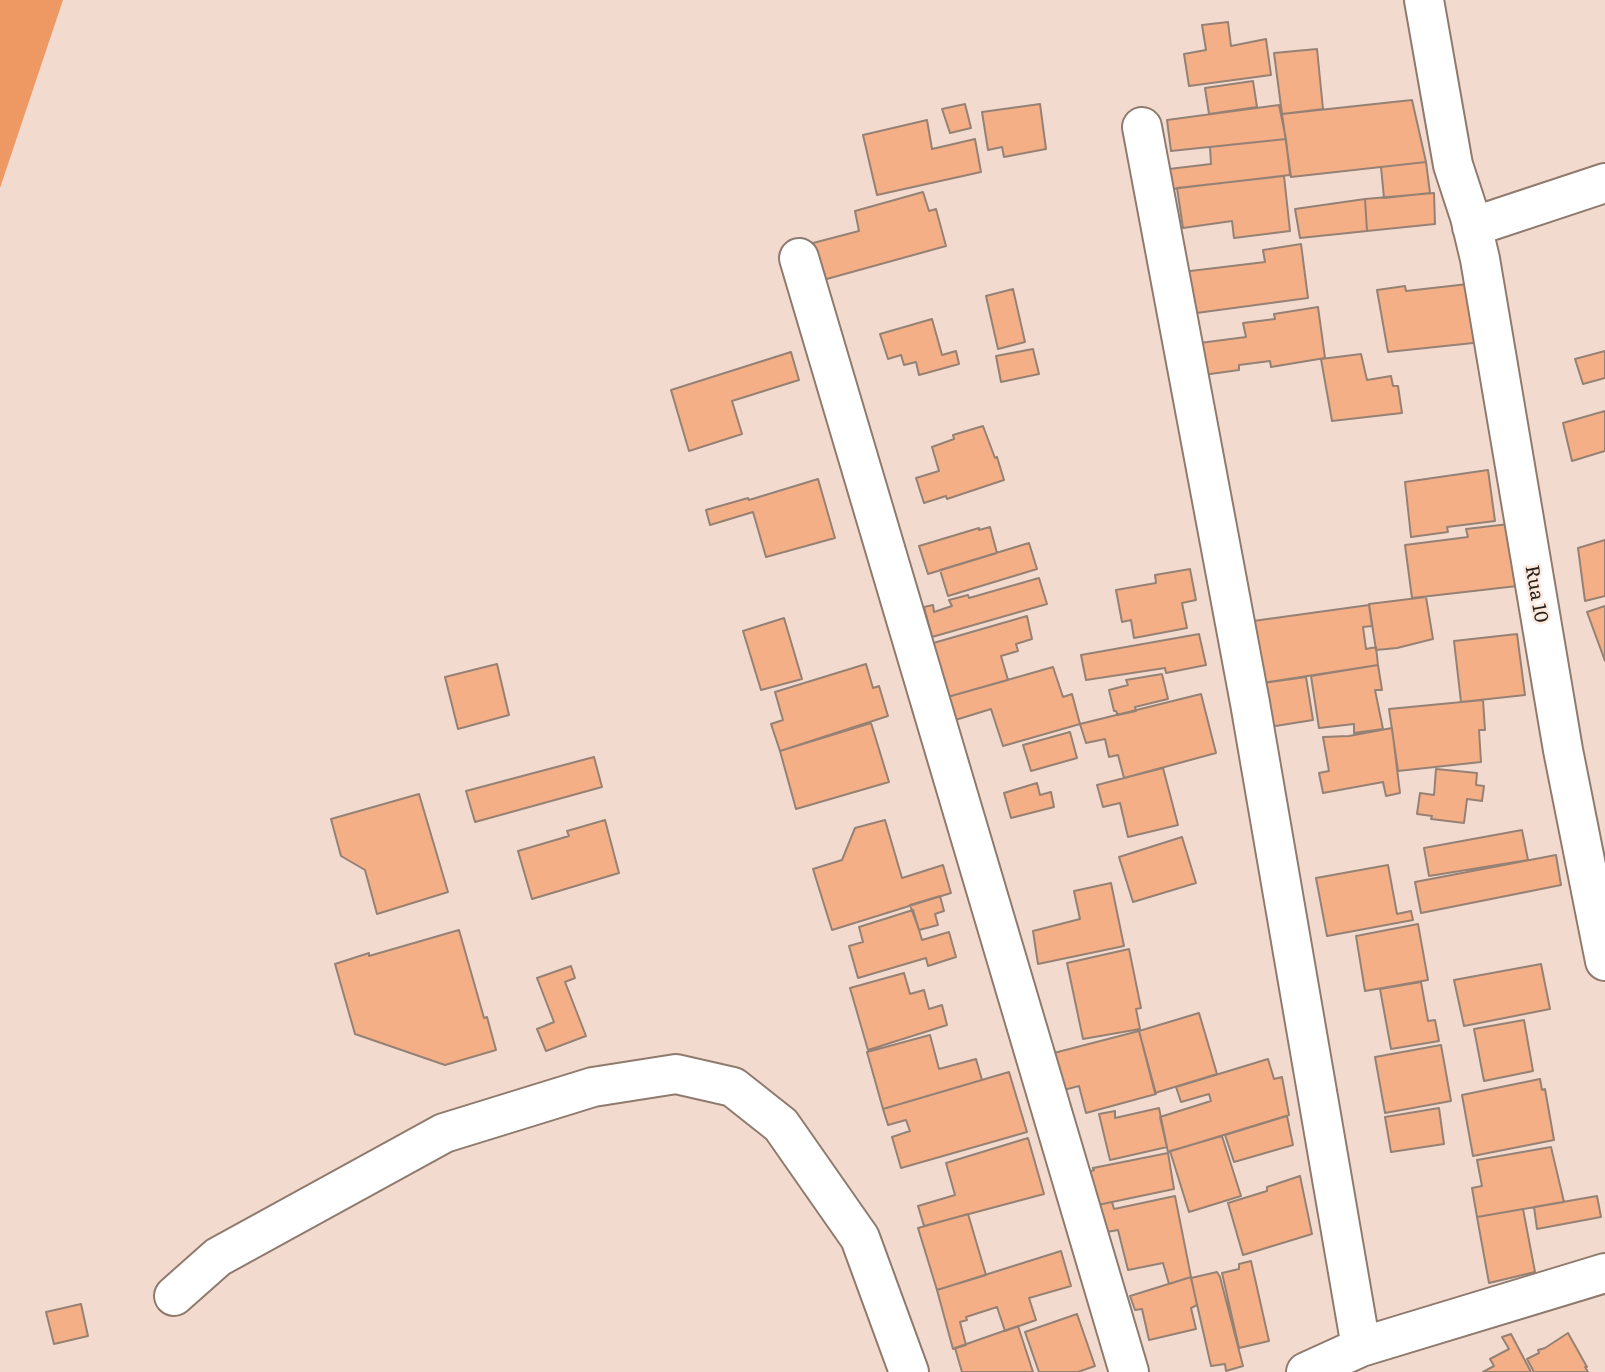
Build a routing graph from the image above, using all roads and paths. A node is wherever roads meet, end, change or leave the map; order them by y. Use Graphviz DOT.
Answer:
graph roads {
  1 [pos="1424,0"];
  2 [pos="1142,127"];
  3 [pos="1605,183"];
  4 [pos="1472,227"];
  5 [pos="799,258"];
  6 [pos="1605,961"];
  7 [pos="1605,1273"];
  8 [pos="174,1296"];
  9 [pos="1361,1347"];
  10 [pos="909,1372"];
  11 [pos="1129,1372"];
  12 [pos="1306,1372"];
  1 -- 4 [label="street, Rua 10"];
  2 -- 9 [label="street"];
  3 -- 4 [label="street"];
  4 -- 6 [label="street, Rua 10"];
  5 -- 11 [label="street"];
  7 -- 9 [label="street"];
  8 -- 10 [label="street"];
  9 -- 12 [label="street"];
}
